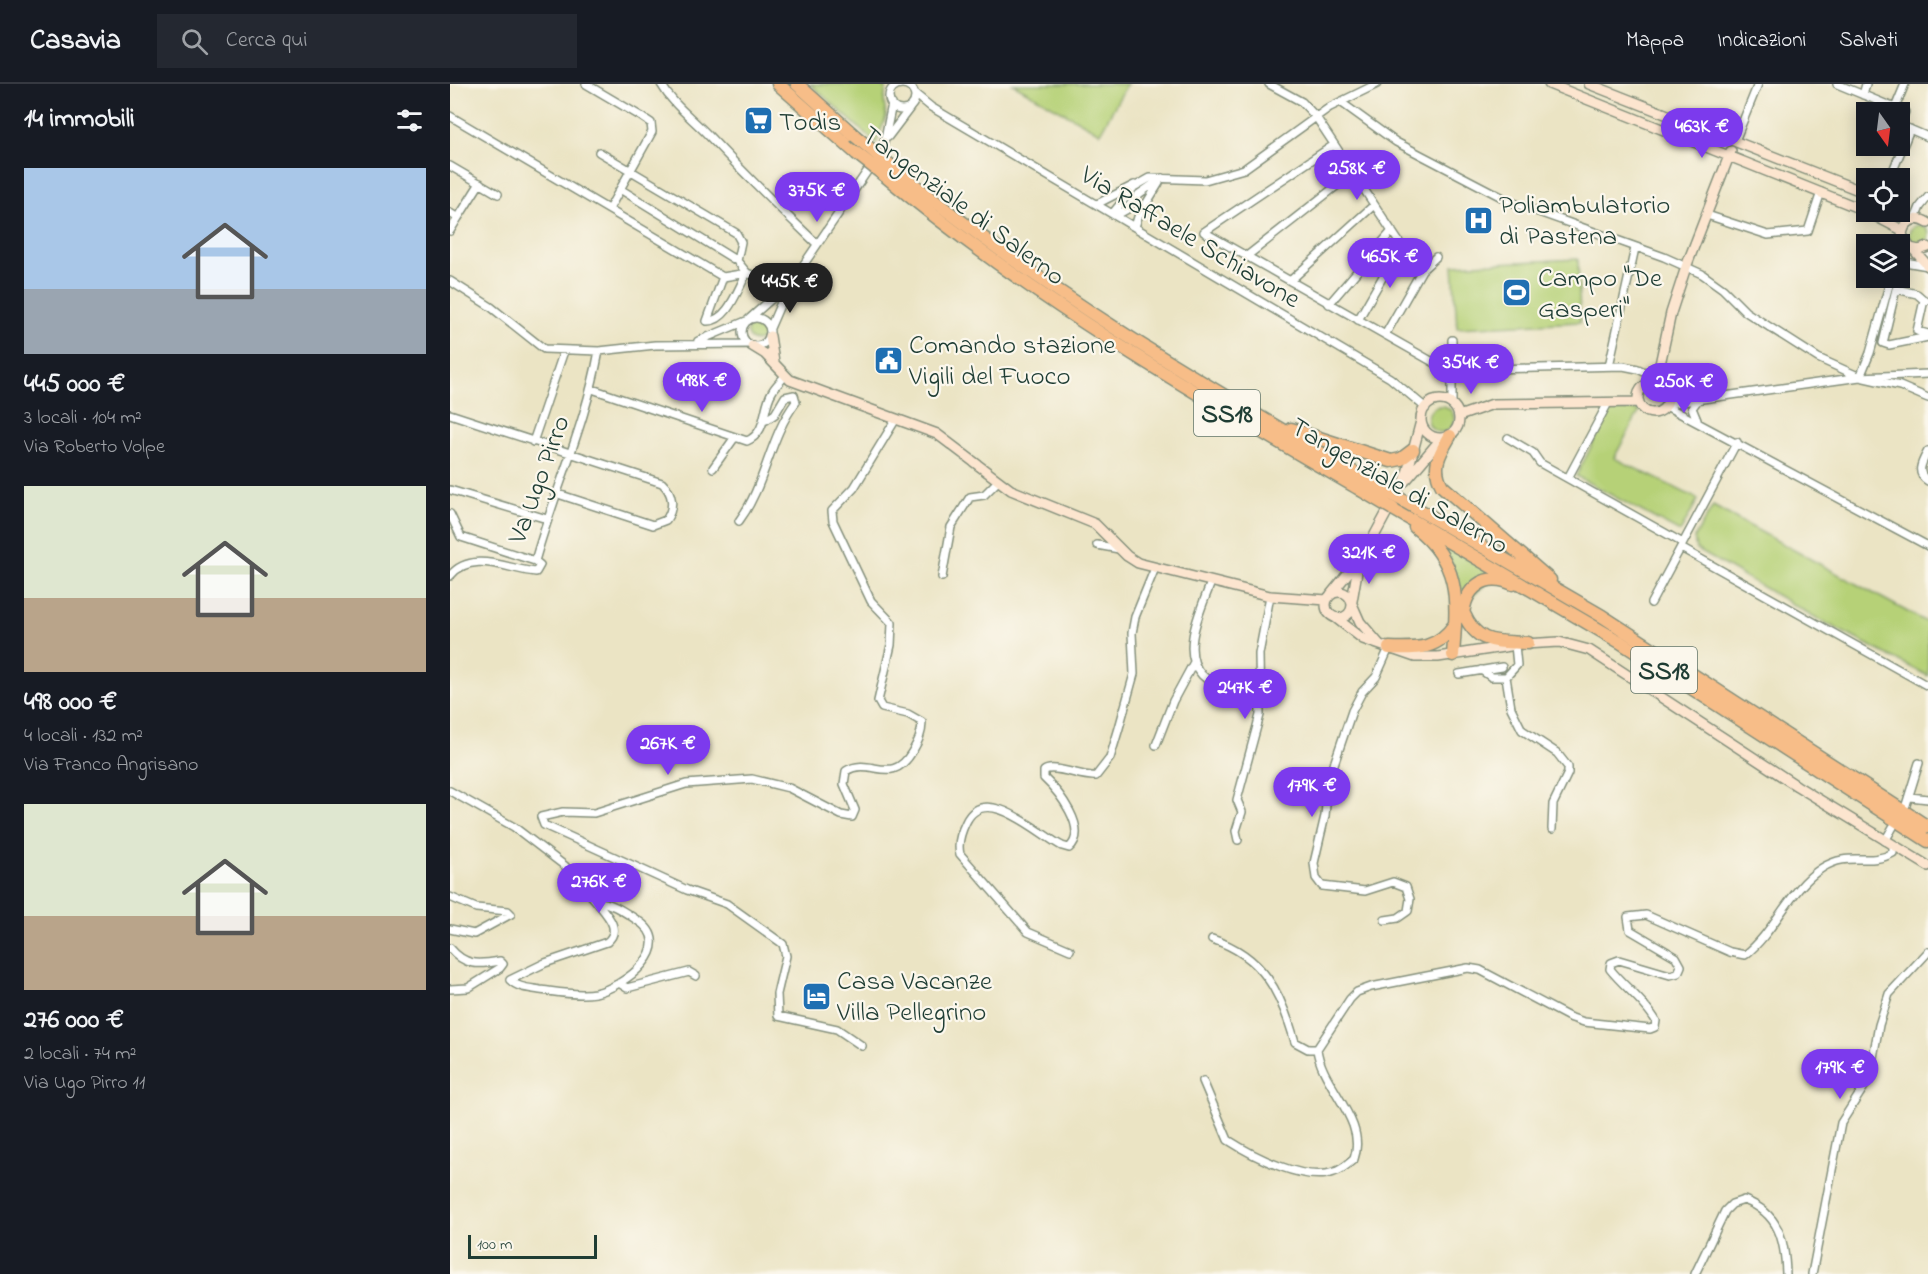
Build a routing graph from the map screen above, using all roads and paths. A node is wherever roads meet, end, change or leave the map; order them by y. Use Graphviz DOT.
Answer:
graph roads {
  1 [pos="586,84"];
  2 [pos="661,84"];
  3 [pos="778,84"];
  4 [pos="797,84"];
  5 [pos="1269,84"];
  6 [pos="1377,84"];
  7 [pos="1549,84"];
  8 [pos="1589,84"];
  9 [pos="1758,84"];
  10 [pos="1838,84"];
  11 [pos="1866,84"];
  12 [pos="1905,84"];
  13 [pos="897,85"];
  14 [pos="912,88"];
  15 [pos="1863,95"];
  16 [pos="1880,102"];
  17 [pos="1898,102"];
  18 [pos="1342,103"];
  19 [pos="891,104"];
  20 [pos="931,107"];
  21 [pos="910,108"];
  22 [pos="450,116"];
  23 [pos="1316,117"];
  24 [pos="1910,129"];
  25 [pos="1928,137"];
  26 [pos="886,139"];
  27 [pos="1735,141"];
  28 [pos="1334,145"];
  29 [pos="599,152"];
  30 [pos="1730,155"];
  31 [pos="450,166"];
  32 [pos="631,170"];
  33 [pos="887,170"];
  34 [pos="1353,173"];
  35 [pos="1162,178"];
  36 [pos="1144,180"];
  37 [pos="480,183"];
  38 [pos="620,189"];
  39 [pos="1856,189"];
  40 [pos="1821,192"];
  41 [pos="498,194"];
  42 [pos="1928,197"];
  43 [pos="1097,204"];
  44 [pos="1374,204"];
  45 [pos="1856,206"];
  46 [pos="609,209"];
  47 [pos="450,213"];
  48 [pos="1115,214"];
  49 [pos="1707,214"];
  50 [pos="1910,217"];
  51 [pos="458,218"];
  52 [pos="1913,219"];
  53 [pos="1887,222"];
  54 [pos="1928,222"];
  55 [pos="1135,227"];
  56 [pos="1902,230"];
  57 [pos="450,231"];
  58 [pos="1392,231"];
  59 [pos="817,244"];
  60 [pos="1401,245"];
  61 [pos="1928,247"];
  62 [pos="1635,248"];
  63 [pos="1912,249"];
  64 [pos="1246,256"];
  65 [pos="1436,256"];
  66 [pos="737,261"];
  67 [pos="1910,262"];
  68 [pos="1928,266"];
  69 [pos="1686,267"];
  70 [pos="1421,268"];
  71 [pos="747,273"];
  72 [pos="755,276"];
  73 [pos="723,277"];
  74 [pos="450,280"];
  75 [pos="1290,281"];
  76 [pos="1888,288"];
  77 [pos="787,289"];
  78 [pos="769,300"];
  79 [pos="1926,301"];
  80 [pos="1329,304"];
  81 [pos="747,320"];
  82 [pos="1358,320"];
  83 [pos="770,332"];
  84 [pos="1385,335"];
  85 [pos="1928,335"];
  86 [pos="1452,339"];
  87 [pos="693,344"];
  88 [pos="750,345"];
  89 [pos="564,351"];
  90 [pos="599,351"];
  91 [pos="774,364"];
  92 [pos="1609,366"];
  93 [pos="1452,370"];
  94 [pos="1928,374"];
  95 [pos="784,377"];
  96 [pos="1860,377"];
  97 [pos="1656,381"];
  98 [pos="592,389"];
  99 [pos="1928,398"];
  100 [pos="1698,400"];
  101 [pos="1639,402"];
  102 [pos="1608,403"];
  103 [pos="1452,404"];
  104 [pos="1666,405"];
  105 [pos="1240,406"];
  106 [pos="1426,408"];
  107 [pos="450,414"];
  108 [pos="1459,416"];
  109 [pos="896,419"];
  110 [pos="1421,419"];
  111 [pos="766,420"];
  112 [pos="1698,422"];
  113 [pos="735,437"];
  114 [pos="1446,437"];
  115 [pos="1508,438"];
  116 [pos="533,442"];
  117 [pos="1737,442"];
  118 [pos="1413,450"];
  119 [pos="1928,452"];
  120 [pos="570,453"];
  121 [pos="713,468"];
  122 [pos="1568,478"];
  123 [pos="998,481"];
  124 [pos="1928,481"];
  125 [pos="1364,485"];
  126 [pos="450,490"];
  127 [pos="555,494"];
  128 [pos="1389,512"];
  129 [pos="450,514"];
  130 [pos="546,519"];
  131 [pos="739,521"];
  132 [pos="453,524"];
  133 [pos="451,537"];
  134 [pos="460,537"];
  135 [pos="1097,545"];
  136 [pos="1682,546"];
  137 [pos="1928,546"];
  138 [pos="1119,549"];
  139 [pos="1362,557"];
  140 [pos="535,561"];
  141 [pos="1155,568"];
  142 [pos="450,576"];
  143 [pos="942,577"];
  144 [pos="1211,582"];
  145 [pos="1561,592"];
  146 [pos="1270,596"];
  147 [pos="1327,599"];
  148 [pos="1302,600"];
  149 [pos="1352,603"];
  150 [pos="1651,603"];
  151 [pos="1563,608"];
  152 [pos="1332,615"];
  153 [pos="1459,619"];
  154 [pos="1528,643"];
  155 [pos="1515,645"];
  156 [pos="1384,646"];
  157 [pos="1457,655"];
  158 [pos="1194,662"];
  159 [pos="1502,667"];
  160 [pos="1481,670"];
  161 [pos="1459,674"];
  162 [pos="1506,676"];
  163 [pos="1928,686"];
  164 [pos="1260,705"];
  165 [pos="1156,745"];
  166 [pos="1919,763"];
  167 [pos="450,791"];
  168 [pos="1910,797"];
  169 [pos="1928,799"];
  170 [pos="1906,805"];
  171 [pos="1893,827"];
  172 [pos="1928,827"];
  173 [pos="1552,829"];
  174 [pos="1238,840"];
  175 [pos="1928,842"];
  176 [pos="1889,844"];
  177 [pos="1928,866"];
  178 [pos="450,897"];
  179 [pos="596,901"];
  180 [pos="1385,920"];
  181 [pos="450,929"];
  182 [pos="1212,939"];
  183 [pos="450,948"];
  184 [pos="1070,950"];
  185 [pos="1928,952"];
  186 [pos="696,975"];
  187 [pos="619,983"];
  188 [pos="450,989"];
  189 [pos="862,1046"];
  190 [pos="1317,1048"];
  191 [pos="1203,1081"];
  192 [pos="1695,1274"];
  193 [pos="1786,1274"];
  194 [pos="1812,1274"];
  1 -- 32 [label="street"];
  2 -- 59 [label="street"];
  3 -- 33 [label="highway, Tangenziale di Salerno / SS18, bridge"];
  4 -- 33 [label="highway, Tangenziale di Salerno / SS18, bridge"];
  5 -- 23 [label="street"];
  6 -- 18 [label="street"];
  7 -- 30 [label="street"];
  8 -- 27 [label="street"];
  9 -- 27 [label="street"];
  10 -- 15 [label="street"];
  11 -- 15 [label="street"];
  12 -- 17 [label="street"];
  13 -- 14 [label="street"];
  13 -- 19 [label="street"];
  14 -- 20 [label="street, Via Raffaele Schiavone"];
  14 -- 21 [label="street"];
  15 -- 16 [label="street"];
  18 -- 23 [label="street"];
  18 -- 62 [label="street"];
  19 -- 21 [label="street"];
  19 -- 26 [label="street"];
  20 -- 21 [label="street"];
  20 -- 43 [label="street, Via Raffaele Schiavone"];
  21 -- 26 [label="street"];
  22 -- 46 [label="street"];
  23 -- 28 [label="street"];
  23 -- 35 [label="street"];
  24 -- 25 [label="street"];
  26 -- 59 [label="street"];
  27 -- 30 [label="street"];
  27 -- 39 [label="street"];
  28 -- 34 [label="street"];
  28 -- 64 [label="street"];
  29 -- 32 [label="street"];
  30 -- 40 [label="street"];
  30 -- 49 [label="street"];
  31 -- 37 [label="street"];
  32 -- 38 [label="street"];
  32 -- 66 [label="street"];
  33 -- 105 [label="highway, Tangenziale di Salerno / SS18"];
  33 -- 125 [label="highway, Tangenziale di Salerno / SS18"];
  34 -- 44 [label="street"];
  34 -- 64 [label="street"];
  35 -- 36 [label="street"];
  35 -- 48 [label="street"];
  35 -- 55 [label="street"];
  36 -- 43 [label="street"];
  36 -- 48 [label="street"];
  37 -- 41 [label="street"];
  37 -- 51 [label="street"];
  38 -- 46 [label="street"];
  38 -- 66 [label="street"];
  40 -- 45 [label="street"];
  40 -- 49 [label="street"];
  42 -- 52 [label="street"];
  43 -- 48 [label="street, Via Raffaele Schiavone"];
  44 -- 58 [label="street"];
  44 -- 75 [label="street"];
  46 -- 73 [label="street"];
  47 -- 51 [label="street"];
  48 -- 55 [label="street, Via Raffaele Schiavone"];
  49 -- 69 [label="street"];
  50 -- 52 [label="street"];
  51 -- 57 [label="street"];
  52 -- 54 [label="street"];
  52 -- 56 [label="street"];
  53 -- 56 [label="street"];
  55 -- 106 [label="street, Via Raffaele Schiavone"];
  56 -- 63 [label="street"];
  58 -- 60 [label="street"];
  58 -- 80 [label="street"];
  59 -- 77 [label="street"];
  60 -- 70 [label="street"];
  60 -- 82 [label="street"];
  61 -- 63 [label="street"];
  62 -- 69 [label="street"];
  62 -- 92 [label="street"];
  63 -- 68 [label="street"];
  64 -- 75 [label="street"];
  65 -- 70 [label="street"];
  66 -- 71 [label="street"];
  67 -- 68 [label="street"];
  69 -- 96 [label="street"];
  69 -- 97 [label="street"];
  70 -- 84 [label="street"];
  71 -- 72 [label="street"];
  71 -- 73 [label="street"];
  71 -- 73 [label="street"];
  72 -- 77 [label="street"];
  72 -- 78 [label="street"];
  74 -- 89 [label="street"];
  75 -- 80 [label="street"];
  76 -- 96 [label="street"];
  77 -- 78 [label="street"];
  77 -- 83 [label="street"];
  78 -- 81 [label="street"];
  79 -- 85 [label="street"];
  79 -- 85 [label="street"];
  80 -- 82 [label="street"];
  81 -- 83 [label="street"];
  81 -- 87 [label="street"];
  81 -- 88 [label="street"];
  82 -- 84 [label="street"];
  83 -- 88 [label="street"];
  83 -- 91 [label="street"];
  84 -- 93 [label="street"];
  86 -- 93 [label="street"];
  87 -- 88 [label="street"];
  87 -- 90 [label="street"];
  88 -- 91 [label="street"];
  89 -- 90 [label="street"];
  89 -- 116 [label="street"];
  90 -- 98 [label="street, Va Ugo Pirro"];
  91 -- 95 [label="street"];
  92 -- 93 [label="street"];
  92 -- 97 [label="street"];
  93 -- 103 [label="street"];
  94 -- 96 [label="street"];
  95 -- 109 [label="street"];
  95 -- 111 [label="street"];
  96 -- 99 [label="street"];
  96 -- 100 [label="street"];
  97 -- 101 [label="street"];
  97 -- 104 [label="street"];
  98 -- 113 [label="street"];
  98 -- 120 [label="street, Va Ugo Pirro"];
  100 -- 104 [label="street"];
  100 -- 112 [label="street"];
  101 -- 102 [label="street"];
  101 -- 104 [label="street"];
  102 -- 108 [label="street"];
  102 -- 122 [label="street"];
  103 -- 106 [label="street"];
  103 -- 108 [label="street"];
  104 -- 112 [label="street"];
  105 -- 118 [label="highway"];
  105 -- 125 [label="highway, Tangenziale di Salerno / SS18"];
  106 -- 110 [label="street"];
  107 -- 116 [label="street"];
  108 -- 114 [label="street"];
  109 -- 123 [label="street"];
  109 -- 189 [label="street"];
  110 -- 114 [label="street"];
  110 -- 118 [label="street"];
  111 -- 113 [label="street"];
  111 -- 131 [label="street"];
  112 -- 117 [label="street"];
  113 -- 121 [label="street"];
  114 -- 118 [label="street"];
  114 -- 145 [label="highway"];
  115 -- 122 [label="street"];
  116 -- 120 [label="street"];
  117 -- 136 [label="street"];
  117 -- 137 [label="street"];
  119 -- 124 [label="street"];
  120 -- 127 [label="street, Va Ugo Pirro"];
  120 -- 127 [label="street"];
  122 -- 136 [label="street"];
  123 -- 138 [label="street"];
  123 -- 143 [label="street"];
  125 -- 128 [label="highway, Tangenziale di Salerno / SS18, bridge"];
  125 -- 145 [label="highway, Tangenziale di Salerno / SS18, bridge"];
  126 -- 130 [label="street"];
  127 -- 130 [label="street, Va Ugo Pirro"];
  128 -- 139 [label="street"];
  128 -- 151 [label="highway, Tangenziale di Salerno / SS18"];
  128 -- 153 [label="highway"];
  129 -- 132 [label="street, Va Ugo Pirro"];
  130 -- 140 [label="street, Va Ugo Pirro"];
  132 -- 134 [label="street, Va Ugo Pirro"];
  133 -- 134 [label="street"];
  134 -- 140 [label="street, Va Ugo Pirro"];
  135 -- 138 [label="street"];
  136 -- 150 [label="street"];
  136 -- 163 [label="street"];
  138 -- 141 [label="street"];
  139 -- 147 [label="street"];
  139 -- 149 [label="street"];
  140 -- 142 [label="street"];
  141 -- 144 [label="street"];
  141 -- 184 [label="street"];
  144 -- 146 [label="street"];
  144 -- 158 [label="street"];
  145 -- 172 [label="highway, Tangenziale di Salerno / SS18"];
  146 -- 148 [label="street"];
  146 -- 164 [label="street"];
  147 -- 148 [label="street"];
  147 -- 149 [label="street"];
  147 -- 152 [label="street"];
  148 -- 152 [label="street"];
  149 -- 152 [label="street"];
  149 -- 156 [label="street"];
  151 -- 153 [label="highway"];
  151 -- 175 [label="highway, Tangenziale di Salerno / SS18"];
  152 -- 156 [label="street"];
  153 -- 154 [label="highway"];
  153 -- 156 [label="highway"];
  153 -- 157 [label="highway"];
  154 -- 155 [label="street"];
  154 -- 176 [label="street"];
  155 -- 157 [label="street"];
  155 -- 162 [label="street"];
  156 -- 157 [label="street"];
  156 -- 180 [label="street"];
  158 -- 164 [label="street"];
  158 -- 165 [label="street"];
  159 -- 160 [label="street"];
  160 -- 161 [label="street"];
  160 -- 162 [label="street"];
  162 -- 173 [label="street"];
  164 -- 174 [label="street"];
  166 -- 168 [label="street"];
  167 -- 179 [label="street"];
  168 -- 169 [label="street"];
  168 -- 170 [label="street"];
  171 -- 176 [label="street"];
  176 -- 177 [label="street"];
  176 -- 190 [label="street"];
  178 -- 181 [label="street"];
  179 -- 187 [label="street"];
  179 -- 187 [label="street"];
  182 -- 190 [label="street"];
  183 -- 188 [label="street"];
  185 -- 194 [label="street"];
  186 -- 187 [label="street"];
  190 -- 191 [label="street"];
  192 -- 193 [label="street"];
}
